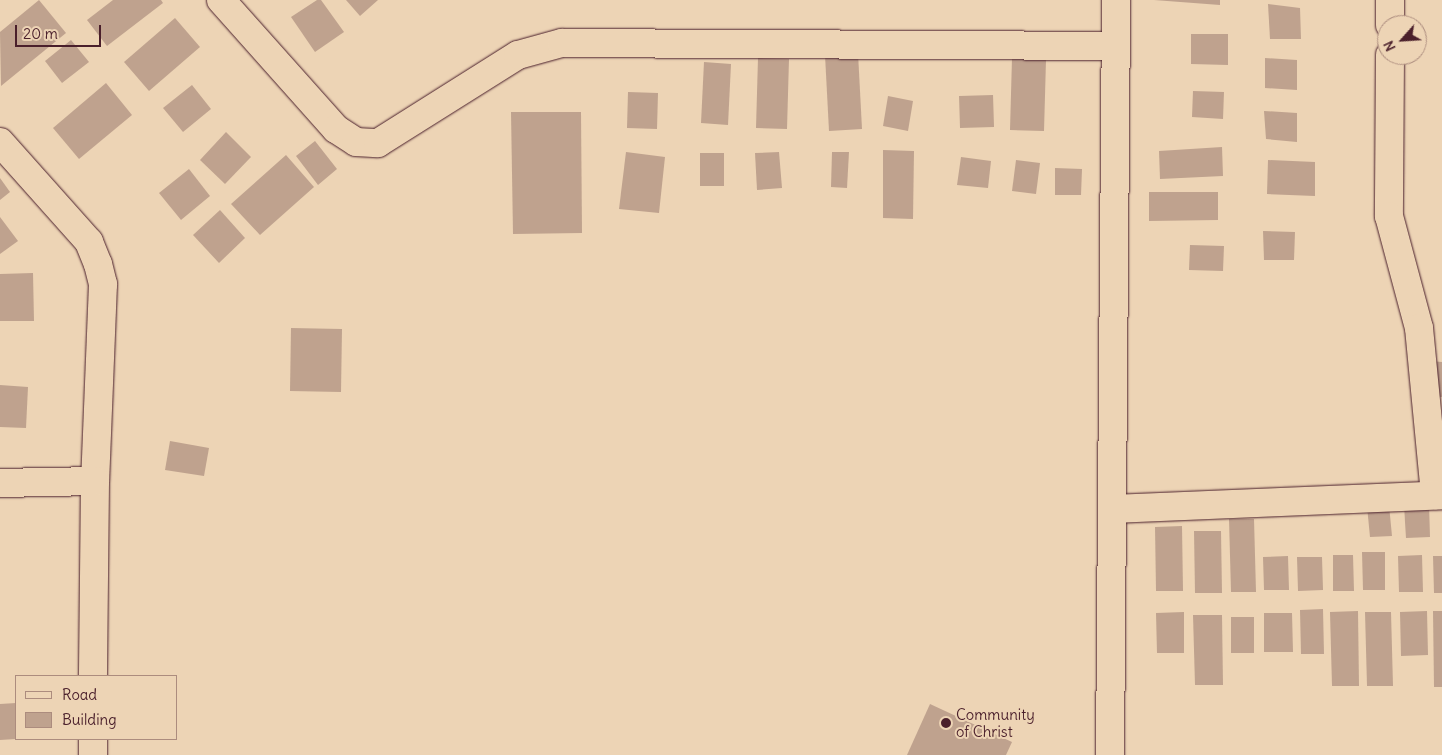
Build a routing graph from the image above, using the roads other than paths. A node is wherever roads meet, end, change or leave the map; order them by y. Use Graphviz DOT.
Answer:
graph roads {
  1 [pos="221,0"];
  2 [pos="1116,0"];
  3 [pos="1390,0"];
  4 [pos="1390,15"];
  5 [pos="1116,46"];
  6 [pos="1390,65"];
  7 [pos="0,142"];
  8 [pos="95,481"];
  9 [pos="0,483"];
  10 [pos="1438,495"];
  11 [pos="1114,509"];
  12 [pos="94,675"];
  13 [pos="93,740"];
  14 [pos="93,755"];
  15 [pos="1110,755"];
  1 -- 5 [label="street"];
  2 -- 5 [label="street"];
  3 -- 4 [label="street"];
  5 -- 11 [label="street"];
  6 -- 10 [label="street"];
  7 -- 8 [label="street"];
  8 -- 9 [label="street"];
  8 -- 12 [label="street"];
  10 -- 11 [label="street"];
  11 -- 15 [label="street"];
  13 -- 14 [label="street"];
}
